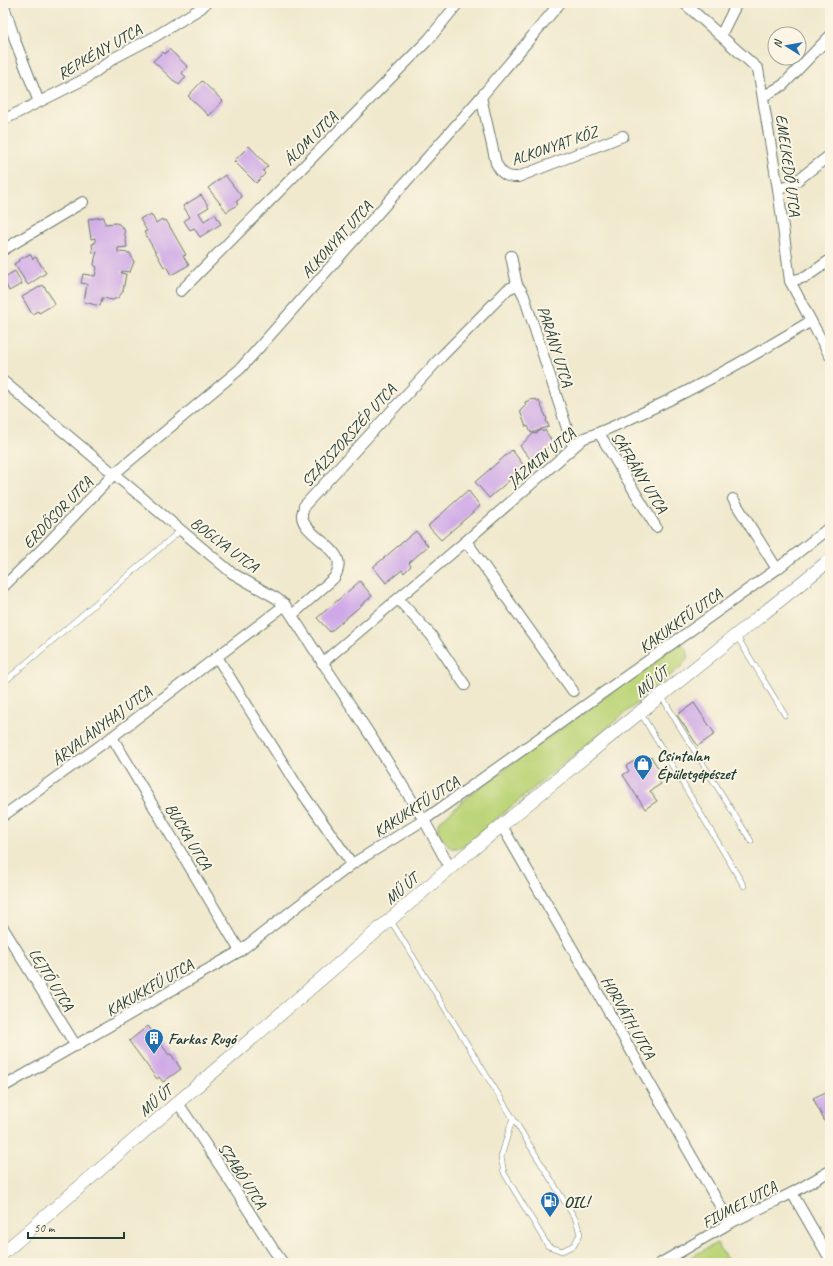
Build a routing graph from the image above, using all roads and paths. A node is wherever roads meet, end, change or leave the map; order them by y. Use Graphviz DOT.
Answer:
graph roads {
  1 [pos="3,3"];
  2 [pos="458,3"];
  3 [pos="560,3"];
  4 [pos="684,3"];
  5 [pos="737,3"];
  6 [pos="201,5"];
  7 [pos="722,35"];
  8 [pos="830,36"];
  9 [pos="764,96"];
  10 [pos="481,97"];
  11 [pos="39,102"];
  12 [pos="3,120"];
  13 [pos="623,136"];
  14 [pos="830,155"];
  15 [pos="778,189"];
  16 [pos="83,202"];
  17 [pos="3,250"];
  18 [pos="511,256"];
  19 [pos="830,260"];
  20 [pos="790,281"];
  21 [pos="517,286"];
  22 [pos="181,291"];
  23 [pos="811,321"];
  24 [pos="830,356"];
  25 [pos="3,380"];
  26 [pos="599,433"];
  27 [pos="573,447"];
  28 [pos="114,474"];
  29 [pos="733,498"];
  30 [pos="656,527"];
  31 [pos="830,527"];
  32 [pos="181,530"];
  33 [pos="466,541"];
  34 [pos="830,560"];
  35 [pos="777,569"];
  36 [pos="3,586"];
  37 [pos="398,599"];
  38 [pos="285,605"];
  39 [pos="292,614"];
  40 [pos="736,634"];
  41 [pos="217,657"];
  42 [pos="322,663"];
  43 [pos="3,683"];
  44 [pos="464,685"];
  45 [pos="573,691"];
  46 [pos="661,695"];
  47 [pos="640,712"];
  48 [pos="785,715"];
  49 [pos="112,737"];
  50 [pos="3,816"];
  51 [pos="424,820"];
  52 [pos="502,826"];
  53 [pos="751,841"];
  54 [pos="352,864"];
  55 [pos="450,868"];
  56 [pos="744,886"];
  57 [pos="390,920"];
  58 [pos="3,928"];
  59 [pos="240,951"];
  60 [pos="76,1046"];
  61 [pos="3,1087"];
  62 [pos="178,1103"];
  63 [pos="513,1117"];
  64 [pos="830,1172"];
  65 [pos="792,1193"];
  66 [pos="730,1223"];
  67 [pos="3,1253"];
  68 [pos="830,1259"];
  69 [pos="283,1263"];
  70 [pos="661,1263"];
  1 -- 11 [label="street"];
  2 -- 22 [label="street, ÁLOM UTCA"];
  3 -- 10 [label="street, ALKONYAT UTCA"];
  4 -- 7 [label="street, EMELKEDŐ UTCA"];
  5 -- 7 [label="street"];
  6 -- 11 [label="street, REPKÉNY UTCA"];
  7 -- 9 [label="street, EMELKEDŐ UTCA"];
  8 -- 9 [label="street"];
  9 -- 15 [label="street, EMELKEDŐ UTCA"];
  10 -- 13 [label="street, ALKONYAT KÖZ"];
  10 -- 28 [label="street, ALKONYAT UTCA"];
  11 -- 12 [label="street, REPKÉNY UTCA"];
  14 -- 15 [label="street"];
  15 -- 20 [label="street, EMELKEDŐ UTCA"];
  16 -- 17 [label="street"];
  18 -- 21 [label="street, PARÁNY UTCA"];
  19 -- 20 [label="street"];
  20 -- 23 [label="street, EMELKEDŐ UTCA"];
  21 -- 27 [label="street, PARÁNY UTCA"];
  21 -- 39 [label="street, SZÁZSZORSZÉP UTCA"];
  23 -- 24 [label="street, EMELKEDŐ UTCA"];
  23 -- 26 [label="street, JÁZMIN UTCA"];
  25 -- 28 [label="street, BOGLYA UTCA"];
  26 -- 27 [label="street, JÁZMIN UTCA"];
  26 -- 30 [label="street, SÁFRÁNY UTCA"];
  27 -- 33 [label="street, JÁZMIN UTCA"];
  28 -- 32 [label="street, BOGLYA UTCA"];
  28 -- 36 [label="street, ERDŐSOR UTCA"];
  29 -- 35 [label="street"];
  31 -- 35 [label="street, KAKUKKFŰ UTCA"];
  32 -- 38 [label="street, BOGLYA UTCA"];
  32 -- 43 [label="lane"];
  33 -- 37 [label="street, JÁZMIN UTCA"];
  33 -- 45 [label="street"];
  34 -- 40 [label="street, MŰ ÚT"];
  35 -- 51 [label="street, KAKUKKFŰ UTCA"];
  37 -- 42 [label="street, JÁZMIN UTCA"];
  37 -- 44 [label="street"];
  38 -- 39 [label="street, BOGLYA UTCA"];
  38 -- 41 [label="street, ÁRVALÁNYHAJ UTCA"];
  39 -- 42 [label="street, BOGLYA UTCA"];
  40 -- 46 [label="street, MŰ ÚT"];
  40 -- 48 [label="lane"];
  41 -- 49 [label="street, ÁRVALÁNYHAJ UTCA"];
  41 -- 54 [label="street"];
  42 -- 51 [label="street, BOGLYA UTCA"];
  46 -- 47 [label="street, MŰ ÚT"];
  46 -- 53 [label="lane"];
  47 -- 52 [label="street, MŰ ÚT"];
  47 -- 56 [label="lane"];
  49 -- 50 [label="street, ÁRVALÁNYHAJ UTCA"];
  49 -- 59 [label="street, BUCKA UTCA"];
  51 -- 54 [label="street, KAKUKKFŰ UTCA"];
  51 -- 55 [label="street, BOGLYA UTCA"];
  52 -- 55 [label="street, MŰ ÚT"];
  52 -- 66 [label="street, HORVÁTH UTCA"];
  54 -- 59 [label="street, KAKUKKFŰ UTCA"];
  55 -- 57 [label="street, MŰ ÚT"];
  57 -- 62 [label="street, MŰ ÚT"];
  57 -- 63 [label="lane"];
  58 -- 60 [label="street, LEJTŐ UTCA"];
  59 -- 60 [label="street, KAKUKKFŰ UTCA"];
  60 -- 61 [label="street, KAKUKKFŰ UTCA"];
  62 -- 67 [label="street, MŰ ÚT"];
  62 -- 69 [label="street, SZABÓ UTCA"];
  63 -- 63 [label="lane"];
  64 -- 65 [label="street, FIUMEI UTCA"];
  65 -- 66 [label="street, FIUMEI UTCA"];
  65 -- 68 [label="street"];
  66 -- 70 [label="street, FIUMEI UTCA"];
}
